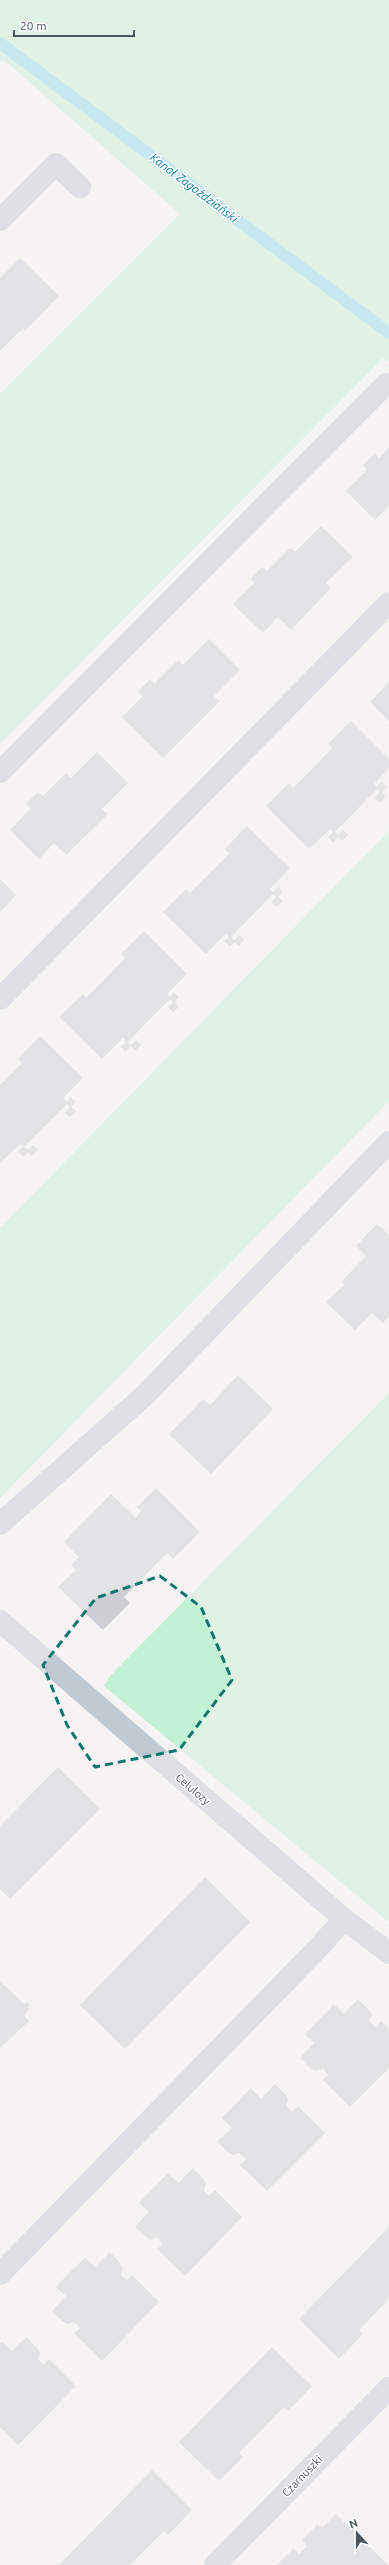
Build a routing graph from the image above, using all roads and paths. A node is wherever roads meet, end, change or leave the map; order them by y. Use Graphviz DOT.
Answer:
graph roads {
  1 [pos="80,187"];
  2 [pos="0,220"];
  3 [pos="386,384"];
  4 [pos="389,603"];
  5 [pos="0,772"];
  6 [pos="0,999"];
  7 [pos="389,1142"];
  8 [pos="0,1524"];
  9 [pos="0,1621"];
  10 [pos="344,1919"];
  11 [pos="389,1953"];
  12 [pos="0,2274"];
  13 [pos="389,2388"];
  14 [pos="215,2565"];
  1 -- 2 [label="street"];
  3 -- 5 [label="street"];
  4 -- 6 [label="street"];
  7 -- 8 [label="street"];
  9 -- 10 [label="street, Celulozy"];
  10 -- 11 [label="street, Celulozy"];
  10 -- 12 [label="street"];
  13 -- 14 [label="street, Czarnuszki"];
}
